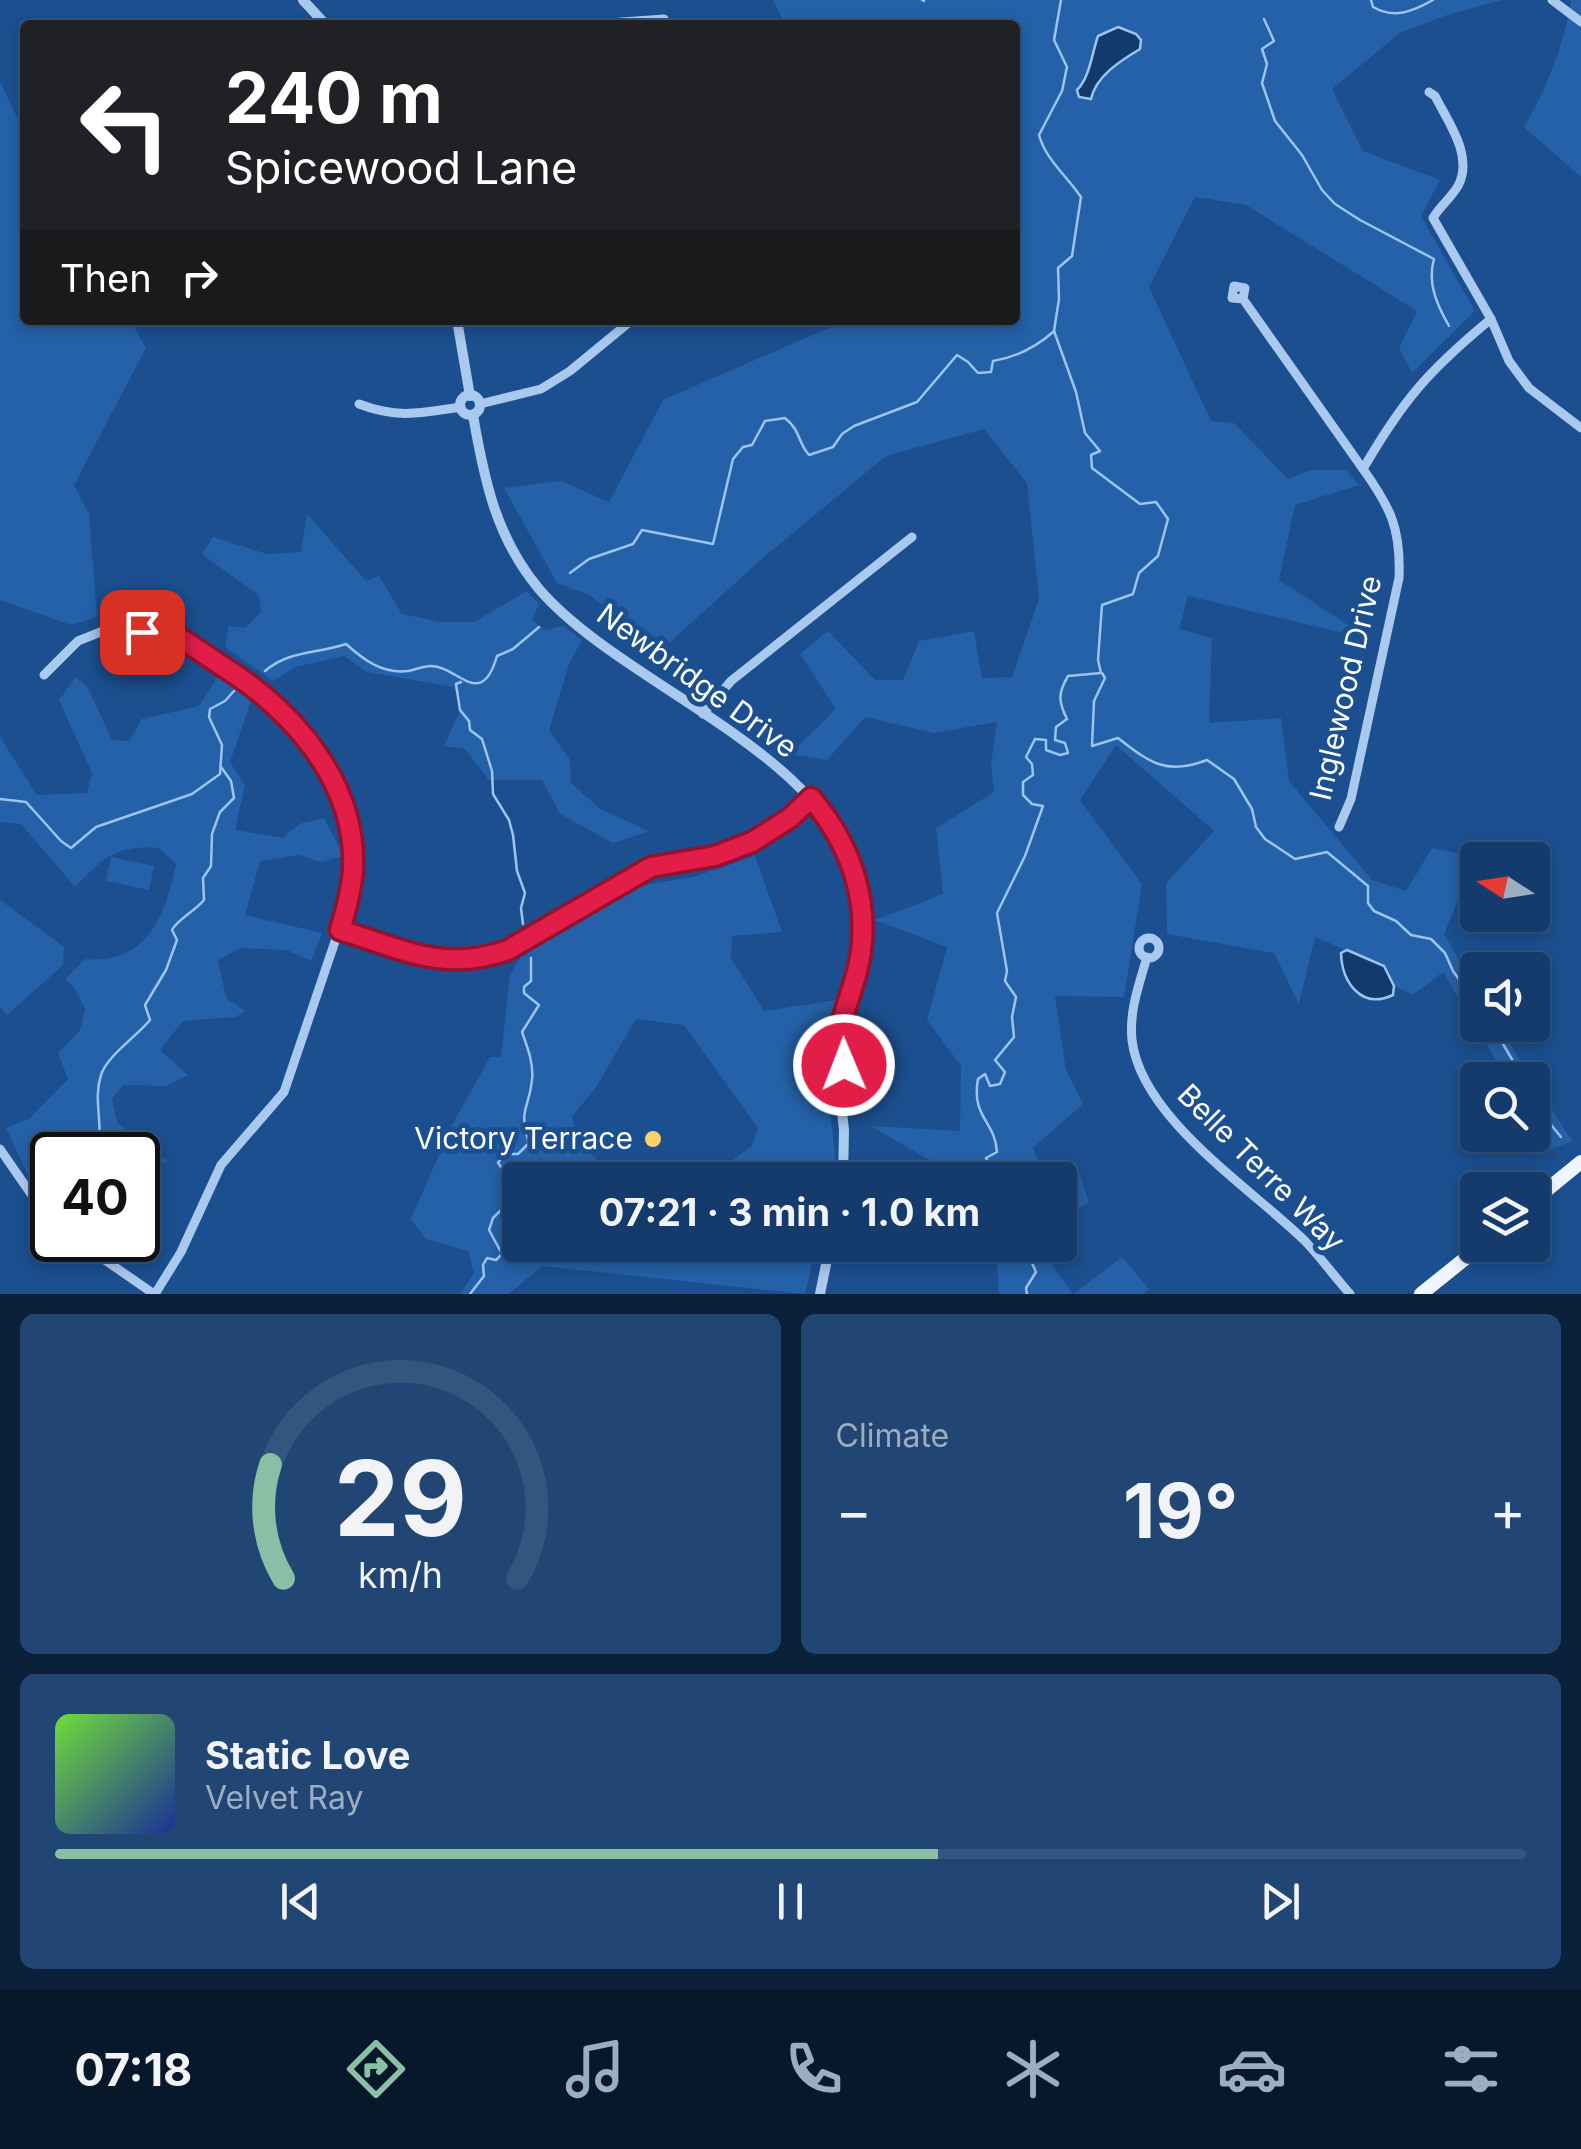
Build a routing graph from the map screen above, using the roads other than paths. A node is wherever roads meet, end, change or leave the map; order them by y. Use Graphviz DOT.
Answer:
graph roads {
  1 [pos="302,0"];
  2 [pos="1552,0"];
  3 [pos="321,20"];
  4 [pos="1581,22"];
  5 [pos="1429,92"];
  6 [pos="1244,300"];
  7 [pos="1491,319"];
  8 [pos="459,325"];
  9 [pos="626,325"];
  10 [pos="470,396"];
  11 [pos="359,404"];
  12 [pos="480,404"];
  13 [pos="461,407"];
  14 [pos="472,415"];
  15 [pos="1581,428"];
  16 [pos="1362,468"];
  17 [pos="912,538"];
  18 [pos="44,675"];
  19 [pos="703,714"];
  20 [pos="811,798"];
  21 [pos="1338,827"];
  22 [pos="340,930"];
  23 [pos="1147,958"];
  24 [pos="0,1149"];
  25 [pos="843,1162"];
  26 [pos="1580,1165"];
  27 [pos="1550,1188"];
  28 [pos="30,1192"];
  29 [pos="108,1262"];
  30 [pos="827,1262"];
  31 [pos="1461,1262"];
  32 [pos="154,1294"];
  33 [pos="820,1294"];
  34 [pos="1350,1294"];
  35 [pos="1421,1294"];
  1 -- 3 [label="street"];
  2 -- 4 [label="street"];
  5 -- 7 [label="street"];
  6 -- 16 [label="street, Inglewood Drive"];
  7 -- 15 [label="street"];
  7 -- 16 [label="street"];
  8 -- 10 [label="street"];
  9 -- 12 [label="street"];
  10 -- 12 [label="street"];
  10 -- 13 [label="street"];
  11 -- 13 [label="street"];
  12 -- 14 [label="street"];
  13 -- 14 [label="street"];
  14 -- 19 [label="street, Newbridge Drive"];
  16 -- 21 [label="street, Inglewood Drive"];
  17 -- 19 [label="street"];
  18 -- 22 [label="street"];
  19 -- 20 [label="street, Newbridge Drive"];
  20 -- 22 [label="street"];
  20 -- 25 [label="street, Newbridge Drive"];
  22 -- 32 [label="street"];
  23 -- 34 [label="street, Belle Terre Way"];
  24 -- 28 [label="street"];
  26 -- 27 [label="main road"];
  29 -- 32 [label="street"];
  30 -- 33 [label="street"];
  31 -- 35 [label="main road"];
}
